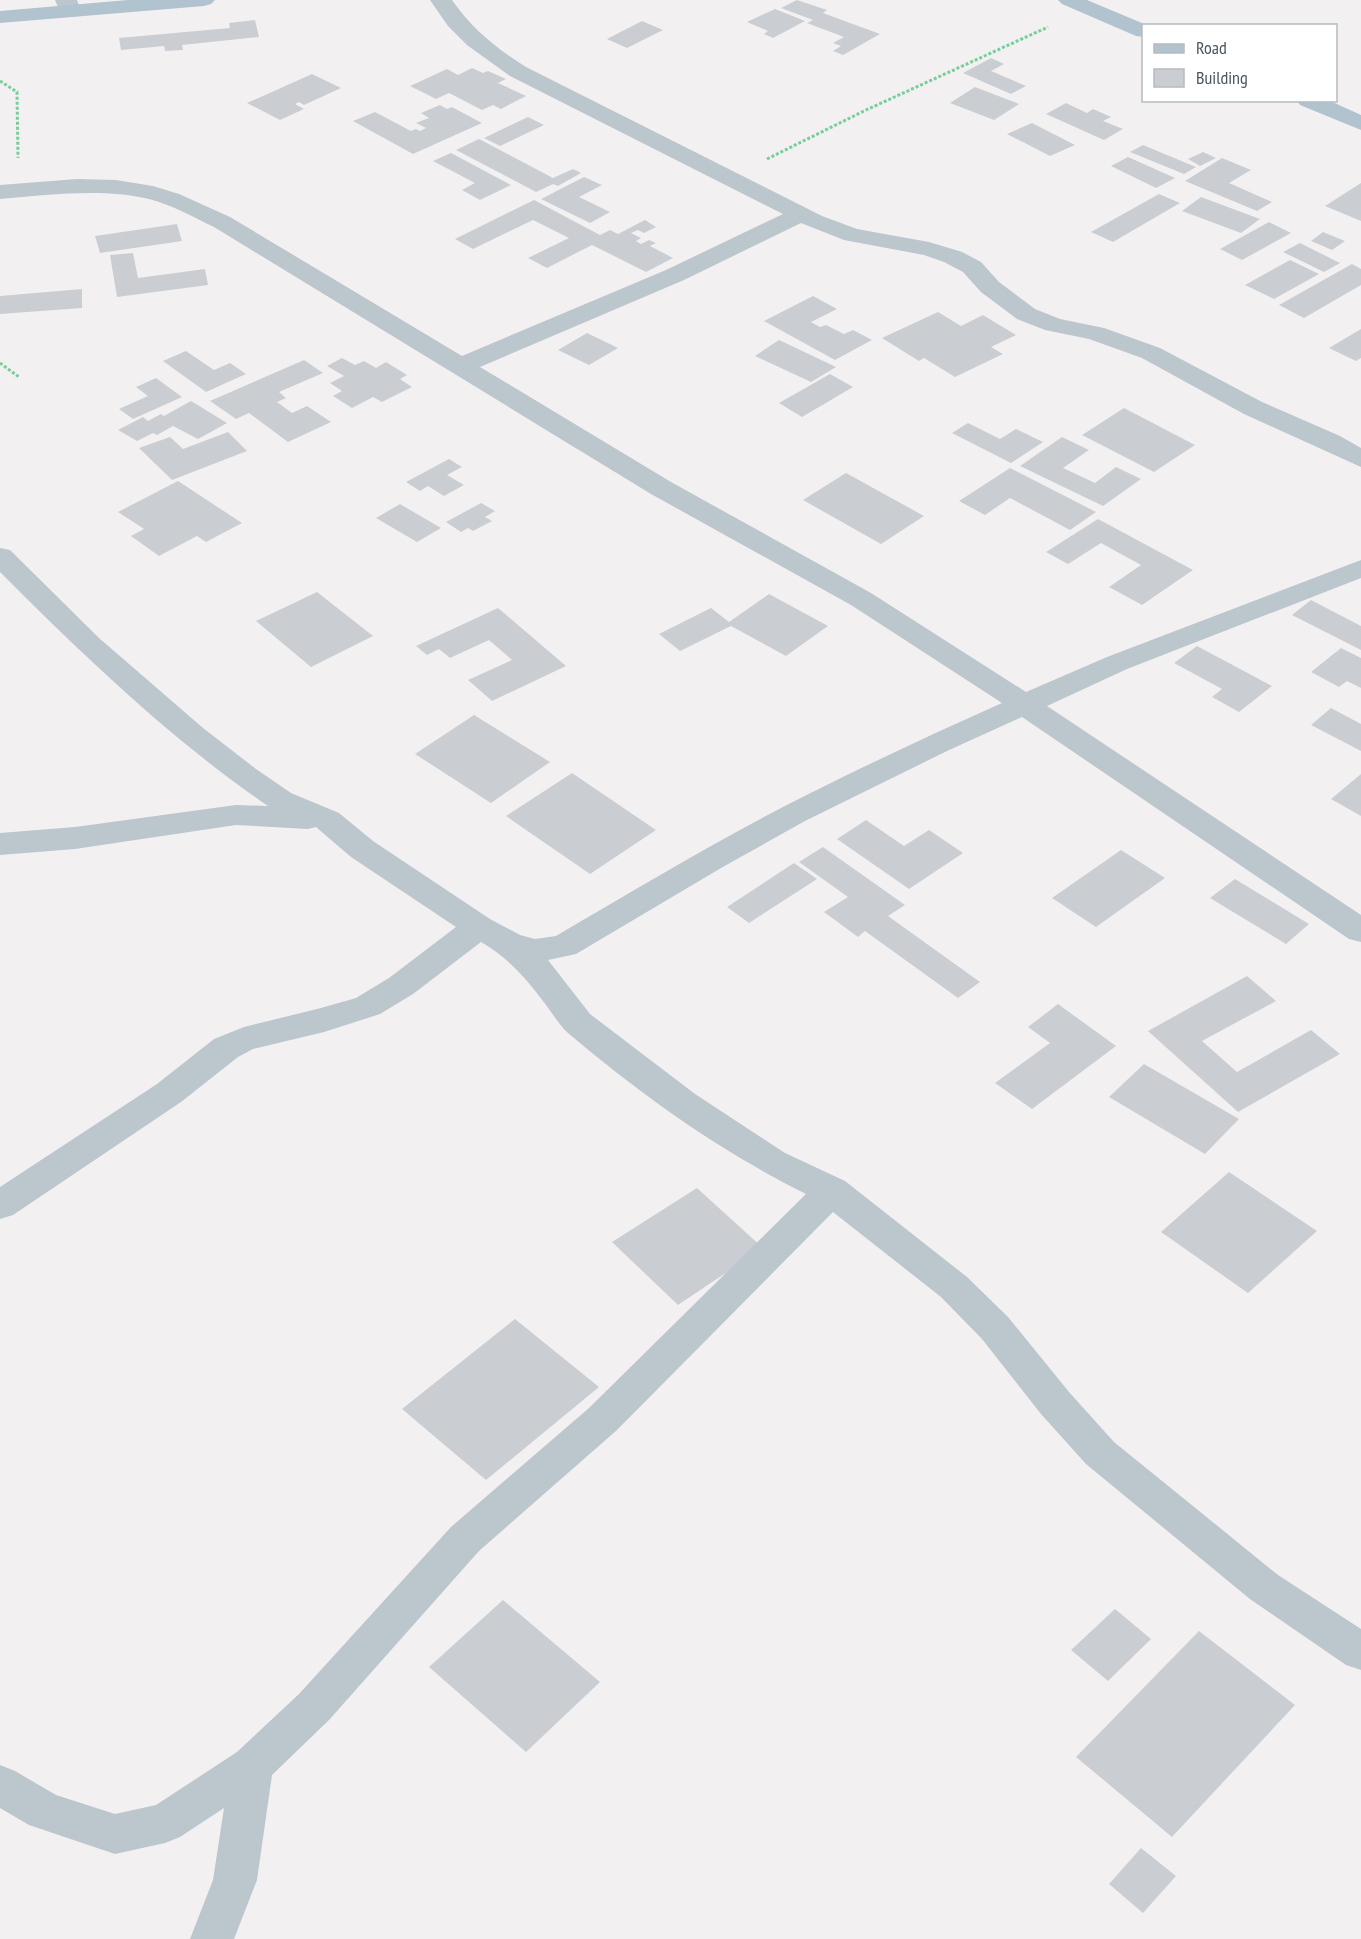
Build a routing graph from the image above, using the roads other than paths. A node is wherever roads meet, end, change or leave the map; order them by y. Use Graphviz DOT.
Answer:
graph roads {
  1 [pos="204,0"];
  2 [pos="441,0"];
  3 [pos="1079,4"];
  4 [pos="68,6"];
  5 [pos="0,16"];
  6 [pos="1142,31"];
  7 [pos="1313,102"];
  8 [pos="1361,123"];
  9 [pos="0,192"];
  10 [pos="802,214"];
  11 [pos="461,366"];
  12 [pos="1361,459"];
  13 [pos="0,556"];
  14 [pos="1361,568"];
  15 [pos="1024,704"];
  16 [pos="328,820"];
  17 [pos="0,844"];
  18 [pos="479,927"];
  19 [pos="1361,931"];
  20 [pos="511,945"];
  21 [pos="832,1191"];
  22 [pos="0,1205"];
  23 [pos="1361,1652"];
  24 [pos="252,1766"];
  25 [pos="0,1785"];
  26 [pos="212,1939"];
  1 -- 4 [label="main road"];
  2 -- 10 [label="street"];
  3 -- 6 [label="main road"];
  4 -- 5 [label="main road"];
  7 -- 8 [label="main road"];
  9 -- 11 [label="street"];
  10 -- 11 [label="street"];
  10 -- 12 [label="street"];
  11 -- 15 [label="street"];
  13 -- 16 [label="street"];
  14 -- 15 [label="street"];
  15 -- 19 [label="street"];
  15 -- 20 [label="street"];
  16 -- 17 [label="street"];
  16 -- 18 [label="street"];
  18 -- 20 [label="street"];
  18 -- 22 [label="street"];
  20 -- 21 [label="street"];
  21 -- 23 [label="street"];
  21 -- 24 [label="street"];
  24 -- 25 [label="street"];
  24 -- 26 [label="street"];
}
